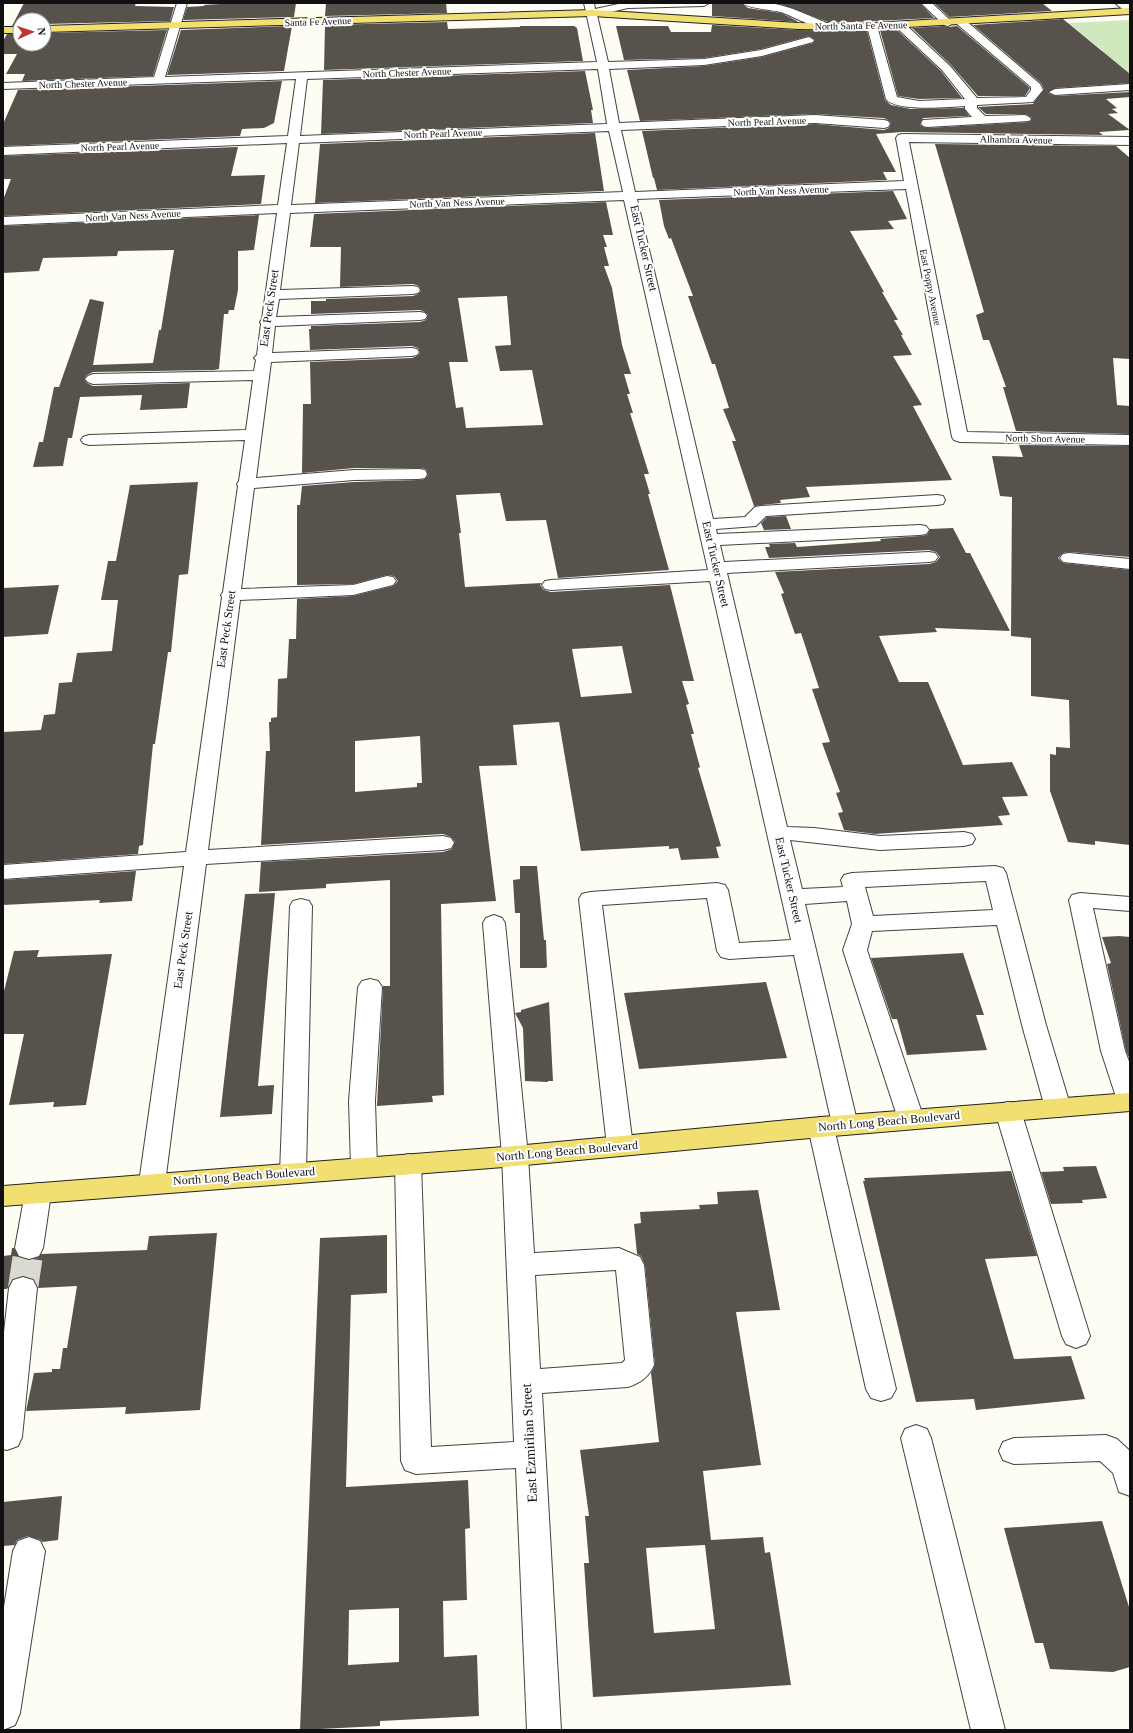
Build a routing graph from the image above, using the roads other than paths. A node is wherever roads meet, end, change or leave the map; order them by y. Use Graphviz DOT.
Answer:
graph roads {
  1 [pos="182,3"];
  2 [pos="704,3"];
  3 [pos="747,3"];
  4 [pos="926,3"];
  5 [pos="1120,3"];
  6 [pos="591,8"];
  7 [pos="1130,11"];
  8 [pos="961,22"];
  9 [pos="948,23"];
  10 [pos="900,25"];
  11 [pos="174,26"];
  12 [pos="825,26"];
  13 [pos="872,26"];
  14 [pos="52,29"];
  15 [pos="809,40"];
  16 [pos="603,66"];
  17 [pos="302,75"];
  18 [pos="159,80"];
  19 [pos="3,86"];
  20 [pos="1130,87"];
  21 [pos="1055,92"];
  22 [pos="971,102"];
  23 [pos="1025,119"];
  24 [pos="982,120"];
  25 [pos="927,123"];
  26 [pos="884,124"];
  27 [pos="614,126"];
  28 [pos="902,138"];
  29 [pos="294,139"];
  30 [pos="1130,141"];
  31 [pos="3,151"];
  32 [pos="911,185"];
  33 [pos="632,196"];
  34 [pos="282,209"];
  35 [pos="3,221"];
  36 [pos="413,290"];
  37 [pos="271,295"];
  38 [pos="420,316"];
  39 [pos="267,322"];
  40 [pos="412,352"];
  41 [pos="261,366"];
  42 [pos="93,379"];
  43 [pos="252,435"];
  44 [pos="960,436"];
  45 [pos="90,440"];
  46 [pos="1130,440"];
  47 [pos="419,474"];
  48 [pos="245,484"];
  49 [pos="937,500"];
  50 [pos="920,530"];
  51 [pos="709,532"];
  52 [pos="929,557"];
  53 [pos="1070,558"];
  54 [pos="1130,564"];
  55 [pos="718,572"];
  56 [pos="387,581"];
  57 [pos="551,585"];
  58 [pos="230,596"];
  59 [pos="778,833"];
  60 [pos="964,839"];
  61 [pos="442,843"];
  62 [pos="195,858"];
  63 [pos="3,872"];
  64 [pos="856,893"];
  65 [pos="793,897"];
  66 [pos="1130,904"];
  67 [pos="301,906"];
  68 [pos="1007,917"];
  69 [pos="494,923"];
  70 [pos="863,924"];
  71 [pos="804,947"];
  72 [pos="370,987"];
  73 [pos="1130,1101"];
  74 [pos="1058,1108"];
  75 [pos="1008,1111"];
  76 [pos="911,1119"];
  77 [pos="833,1126"];
  78 [pos="620,1146"];
  79 [pos="515,1156"];
  80 [pos="408,1164"];
  81 [pos="364,1167"];
  82 [pos="293,1173"];
  83 [pos="152,1183"];
  84 [pos="38,1193"];
  85 [pos="3,1196"];
  86 [pos="29,1248"];
  87 [pos="520,1265"];
  88 [pos="23,1288"];
  89 [pos="1076,1336"];
  90 [pos="526,1382"];
  91 [pos="881,1389"];
  92 [pos="7,1437"];
  93 [pos="916,1438"];
  94 [pos="1014,1451"];
  95 [pos="530,1454"];
  96 [pos="1130,1482"];
  97 [pos="29,1551"];
  98 [pos="3,1713"];
  99 [pos="544,1730"];
  100 [pos="988,1730"];
  1 -- 11 [label="street"];
  2 -- 6 [label="street"];
  3 -- 12 [label="street"];
  4 -- 9 [label="street"];
  5 -- 7 [label="street"];
  6 -- 11 [label="main road, Santa Fe Avenue"];
  6 -- 12 [label="main road, North Santa Fe Avenue"];
  6 -- 16 [label="street, East Tucker Street"];
  7 -- 8 [label="main road, North Santa Fe Avenue"];
  8 -- 9 [label="main road, North Santa Fe Avenue"];
  8 -- 22 [label="street"];
  9 -- 10 [label="main road, North Santa Fe Avenue"];
  10 -- 13 [label="main road, North Santa Fe Avenue"];
  10 -- 22 [label="street"];
  11 -- 14 [label="main road, Santa Fe Avenue"];
  11 -- 18 [label="street"];
  12 -- 13 [label="main road, North Santa Fe Avenue"];
  13 -- 22 [label="street"];
  15 -- 16 [label="street, North Chester Avenue"];
  16 -- 17 [label="street, North Chester Avenue"];
  16 -- 27 [label="street, East Tucker Street"];
  17 -- 18 [label="street, North Chester Avenue"];
  17 -- 29 [label="street, East Peck Street"];
  18 -- 19 [label="street, North Chester Avenue"];
  20 -- 21 [label="street"];
  22 -- 24 [label="street"];
  23 -- 24 [label="street"];
  24 -- 25 [label="street"];
  26 -- 27 [label="street, North Pearl Avenue"];
  27 -- 29 [label="street, North Pearl Avenue"];
  27 -- 33 [label="street, East Tucker Street"];
  28 -- 30 [label="street, Alhambra Avenue"];
  28 -- 32 [label="street, East Poppy Avenue"];
  29 -- 31 [label="street, North Pearl Avenue"];
  29 -- 34 [label="street, East Peck Street"];
  32 -- 33 [label="street, North Van Ness Avenue"];
  32 -- 44 [label="street, East Poppy Avenue"];
  33 -- 34 [label="street, North Van Ness Avenue"];
  33 -- 51 [label="street, East Tucker Street"];
  34 -- 35 [label="street, North Van Ness Avenue"];
  34 -- 37 [label="street, East Peck Street"];
  36 -- 37 [label="street"];
  37 -- 39 [label="street, East Peck Street"];
  38 -- 39 [label="street"];
  39 -- 41 [label="street, East Peck Street"];
  40 -- 41 [label="street"];
  41 -- 42 [label="street"];
  41 -- 43 [label="street, East Peck Street"];
  43 -- 45 [label="street"];
  43 -- 48 [label="street, East Peck Street"];
  44 -- 46 [label="street, North Short Avenue"];
  47 -- 48 [label="street"];
  48 -- 58 [label="street, East Peck Street"];
  49 -- 51 [label="street"];
  50 -- 51 [label="street"];
  51 -- 55 [label="street, East Tucker Street"];
  52 -- 55 [label="street"];
  53 -- 54 [label="street"];
  55 -- 57 [label="street"];
  55 -- 59 [label="street, East Tucker Street"];
  56 -- 58 [label="street"];
  58 -- 62 [label="street, East Peck Street"];
  59 -- 60 [label="street"];
  59 -- 65 [label="street, East Tucker Street"];
  61 -- 62 [label="street"];
  62 -- 63 [label="street"];
  62 -- 83 [label="street, East Peck Street"];
  64 -- 65 [label="street"];
  64 -- 68 [label="street"];
  64 -- 70 [label="street"];
  65 -- 71 [label="street, East Tucker Street"];
  66 -- 73 [label="street"];
  67 -- 82 [label="street"];
  68 -- 70 [label="street"];
  68 -- 74 [label="street"];
  69 -- 79 [label="street, East Ezmirlian Street"];
  70 -- 76 [label="street"];
  71 -- 77 [label="street, East Tucker Street"];
  71 -- 78 [label="street"];
  72 -- 81 [label="street"];
  73 -- 74 [label="main road, North Long Beach Boulevard"];
  74 -- 75 [label="main road, North Long Beach Boulevard"];
  75 -- 76 [label="main road, North Long Beach Boulevard"];
  75 -- 89 [label="street"];
  76 -- 77 [label="main road, North Long Beach Boulevard"];
  77 -- 78 [label="main road, North Long Beach Boulevard"];
  77 -- 91 [label="street, East Tucker Street"];
  78 -- 79 [label="main road, North Long Beach Boulevard"];
  79 -- 80 [label="main road, North Long Beach Boulevard"];
  79 -- 87 [label="street, East Ezmirlian Street"];
  80 -- 81 [label="main road, North Long Beach Boulevard"];
  80 -- 95 [label="street"];
  81 -- 82 [label="main road, North Long Beach Boulevard"];
  82 -- 83 [label="main road, North Long Beach Boulevard"];
  83 -- 84 [label="main road, North Long Beach Boulevard"];
  84 -- 85 [label="main road, North Long Beach Boulevard"];
  84 -- 86 [label="street"];
  87 -- 90 [label="street, East Ezmirlian Street"];
  87 -- 90 [label="street"];
  88 -- 92 [label="street"];
  90 -- 95 [label="street, East Ezmirlian Street"];
  93 -- 100 [label="street"];
  94 -- 96 [label="street"];
  95 -- 99 [label="street, East Ezmirlian Street"];
  97 -- 98 [label="street"];
}
